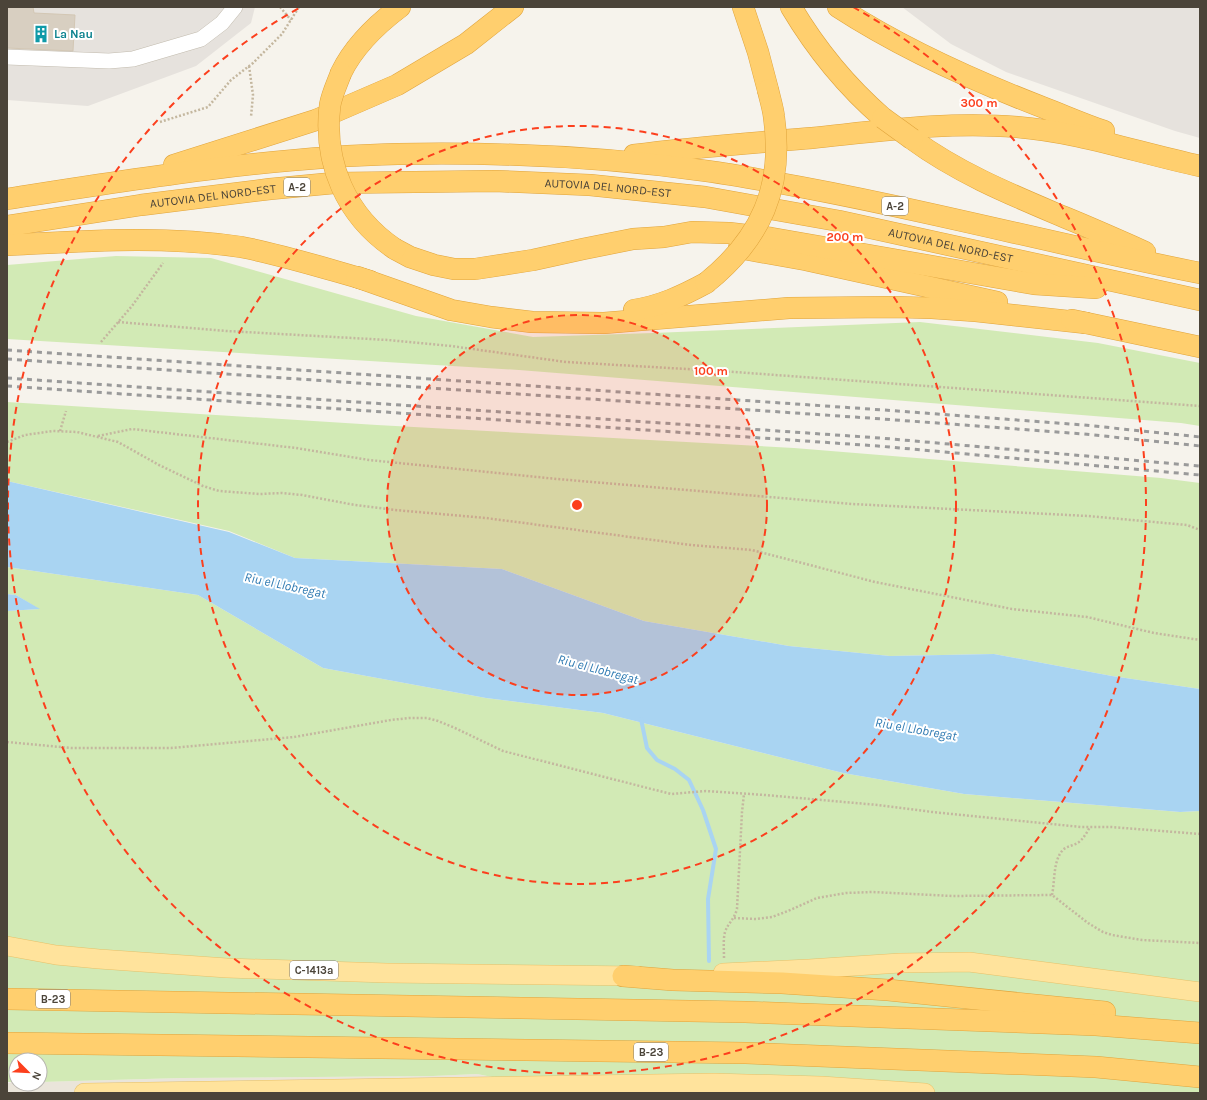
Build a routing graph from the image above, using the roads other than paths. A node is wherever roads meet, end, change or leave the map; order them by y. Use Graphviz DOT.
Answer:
graph roads {
  1 [pos="235,7"];
  2 [pos="400,7"];
  3 [pos="513,7"];
  4 [pos="743,7"];
  5 [pos="791,7"];
  6 [pos="838,7"];
  7 [pos="7,57"];
  8 [pos="598,160"];
  9 [pos="1177,160"];
  10 [pos="1200,166"];
  11 [pos="129,180"];
  12 [pos="7,199"];
  13 [pos="7,226"];
  14 [pos="664,237"];
  15 [pos="7,245"];
  16 [pos="1194,272"];
  17 [pos="357,277"];
  18 [pos="1155,290"];
  19 [pos="1200,300"];
  20 [pos="1086,324"];
  21 [pos="1200,347"];
  22 [pos="7,946"];
  23 [pos="623,976"];
  24 [pos="1200,992"];
  25 [pos="7,998"];
  26 [pos="1198,1033"];
  27 [pos="7,1043"];
  28 [pos="1200,1077"];
  29 [pos="353,1088"];
  30 [pos="84,1093"];
  31 [pos="308,1093"];
  32 [pos="925,1093"];
  1 -- 7 [label="street"];
  2 -- 14 [label="highway, bridge"];
  3 -- 11 [label="highway"];
  4 -- 17 [label="highway, bridge"];
  5 -- 16 [label="highway, bridge"];
  6 -- 9 [label="highway"];
  8 -- 9 [label="highway"];
  8 -- 11 [label="highway, A-2"];
  8 -- 16 [label="highway, A-2"];
  9 -- 10 [label="highway"];
  11 -- 12 [label="highway, A-2"];
  13 -- 18 [label="highway, AUTOVIA DEL NORD-EST / A-2"];
  14 -- 18 [label="highway"];
  14 -- 20 [label="highway"];
  15 -- 17 [label="highway"];
  17 -- 20 [label="highway"];
  18 -- 19 [label="highway, AUTOVIA DEL NORD-EST / A-2"];
  20 -- 21 [label="highway"];
  22 -- 23 [label="main road, C-1413a"];
  23 -- 24 [label="main road, C-1413a"];
  23 -- 26 [label="highway"];
  25 -- 26 [label="highway, B-23"];
  27 -- 28 [label="highway, B-23"];
  29 -- 30 [label="main road"];
  29 -- 31 [label="street"];
  29 -- 32 [label="main road"];
}
